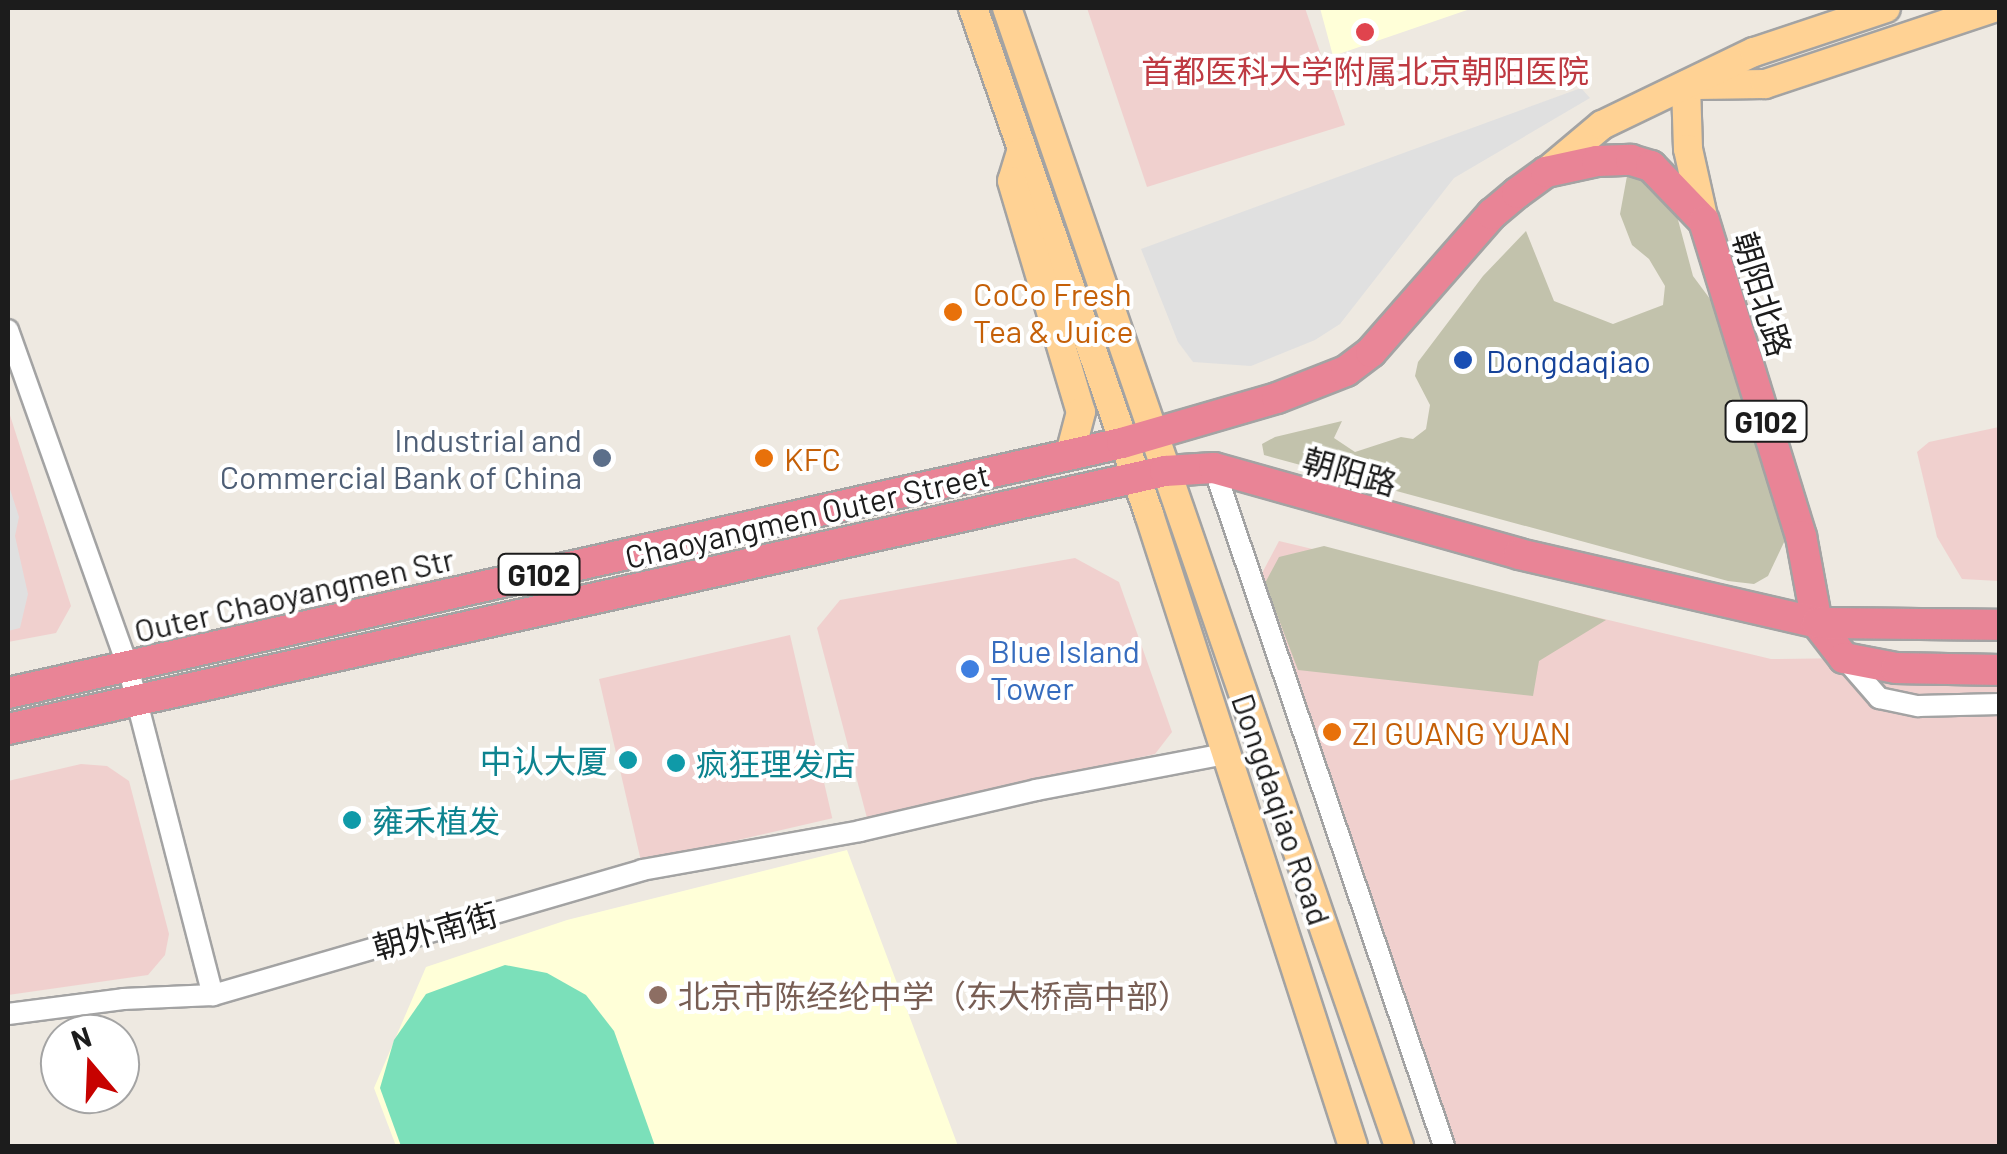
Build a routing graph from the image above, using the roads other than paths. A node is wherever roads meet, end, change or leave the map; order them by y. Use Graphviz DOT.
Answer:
graph roads {
  1 [pos="973,8"];
  2 [pos="1007,8"];
  3 [pos="1886,8"];
  4 [pos="1994,8"];
  5 [pos="1686,85"];
  6 [pos="1022,150"];
  7 [pos="1546,172"];
  8 [pos="1704,220"];
  9 [pos="8,330"];
  10 [pos="1155,434"];
  11 [pos="1122,443"];
  12 [pos="1070,454"];
  13 [pos="1214,468"];
  14 [pos="1151,474"];
  15 [pos="1817,623"];
  16 [pos="2000,624"];
  17 [pos="1844,658"];
  18 [pos="128,667"];
  19 [pos="2000,670"];
  20 [pos="8,693"];
  21 [pos="138,701"];
  22 [pos="2000,704"];
  23 [pos="8,729"];
  24 [pos="1224,754"];
  25 [pos="213,995"];
  26 [pos="8,1014"];
  27 [pos="1353,1146"];
  28 [pos="1399,1146"];
  29 [pos="1444,1146"];
  1 -- 6 [label="main road"];
  2 -- 10 [label="main road"];
  3 -- 5 [label="main road, 朝阳北路"];
  4 -- 5 [label="main road, 朝阳北路"];
  5 -- 7 [label="main road, 朝阳北路"];
  5 -- 8 [label="main road"];
  6 -- 11 [label="main road"];
  6 -- 12 [label="main road"];
  7 -- 8 [label="highway, 朝阳北路 / G102"];
  7 -- 10 [label="highway, 朝阳北路 / G102"];
  8 -- 15 [label="highway, 朝阳北路 / G102"];
  9 -- 18 [label="street"];
  10 -- 11 [label="highway, G102"];
  10 -- 14 [label="main road"];
  11 -- 12 [label="highway, Outer Chaoyangmen Str / G102"];
  11 -- 14 [label="main road"];
  12 -- 18 [label="highway, Outer Chaoyangmen Str / G102"];
  13 -- 14 [label="highway, Chaoyangmen Outer Street / G102"];
  13 -- 15 [label="highway, 朝阳路 / G102"];
  13 -- 29 [label="street"];
  14 -- 21 [label="highway, Chaoyangmen Outer Street / G102"];
  14 -- 24 [label="main road, Dongdaqiao Road"];
  14 -- 28 [label="main road, Dongdaqiao Road"];
  15 -- 16 [label="highway, G102"];
  15 -- 17 [label="highway, G102"];
  17 -- 19 [label="highway"];
  17 -- 22 [label="street"];
  18 -- 20 [label="highway, Outer Chaoyangmen Str / G102"];
  18 -- 21 [label="street"];
  21 -- 23 [label="highway, Chaoyangmen Outer Street / G102"];
  21 -- 25 [label="street"];
  24 -- 25 [label="street, 朝外南街"];
  24 -- 27 [label="main road, Dongdaqiao Road"];
  25 -- 26 [label="street, 朝外南街"];
}
